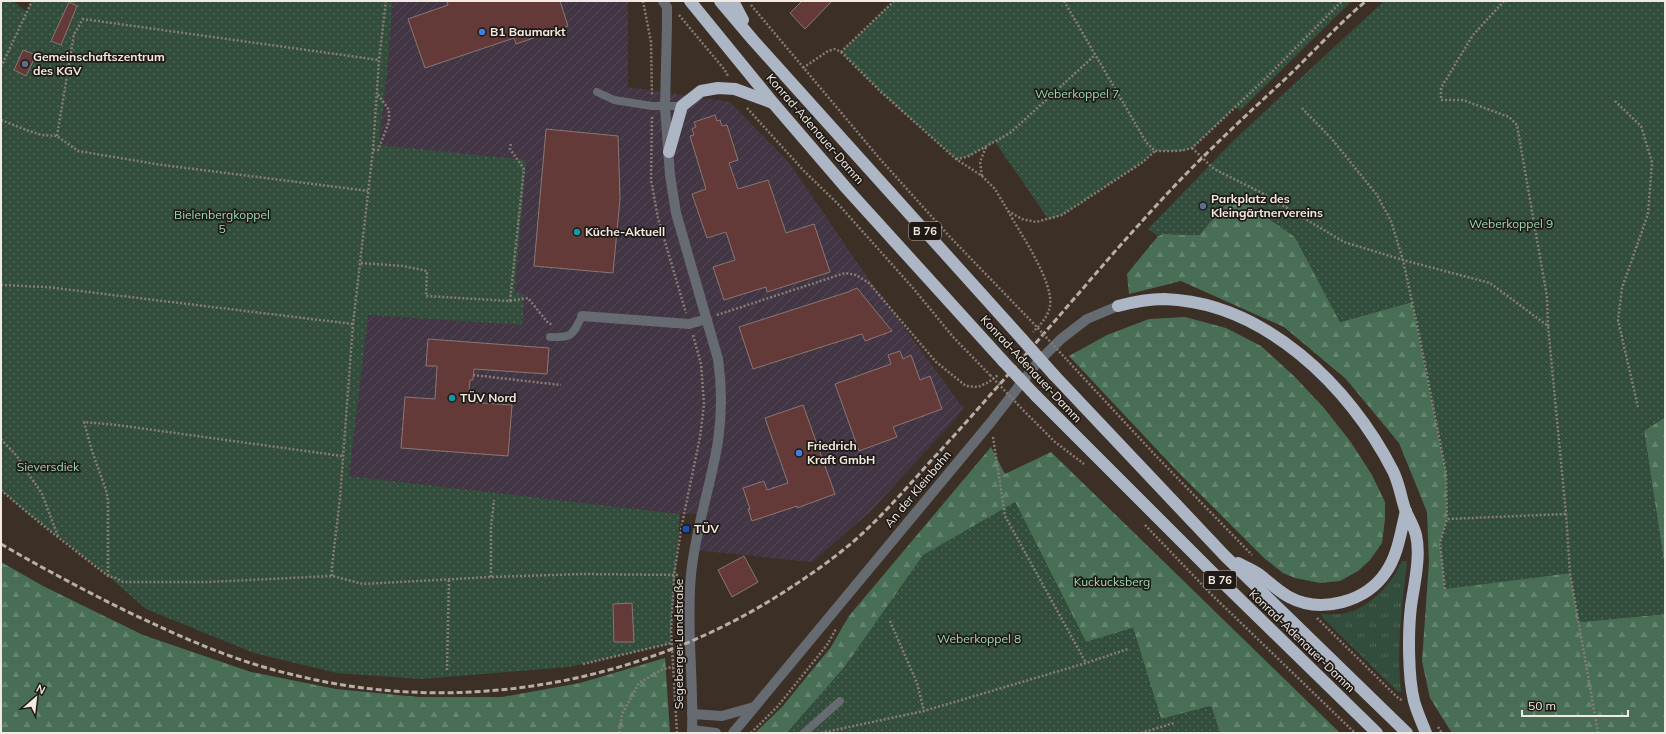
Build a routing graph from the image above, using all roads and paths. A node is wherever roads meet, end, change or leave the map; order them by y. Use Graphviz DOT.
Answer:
graph roads {
  1 [pos="32,1"];
  2 [pos="386,1"];
  3 [pos="643,1"];
  4 [pos="664,1"];
  5 [pos="686,1"];
  6 [pos="690,1"];
  7 [pos="720,1"];
  8 [pos="733,1"];
  9 [pos="747,1"];
  10 [pos="894,1"];
  11 [pos="1064,1"];
  12 [pos="1342,1"];
  13 [pos="1504,1"];
  14 [pos="677,13"];
  15 [pos="702,17"];
  16 [pos="753,40"];
  17 [pos="841,52"];
  18 [pos="1095,55"];
  19 [pos="379,60"];
  20 [pos="1,67"];
  21 [pos="803,68"];
  22 [pos="729,79"];
  23 [pos="377,92"];
  24 [pos="597,92"];
  25 [pos="1615,101"];
  26 [pos="774,104"];
  27 [pos="744,105"];
  28 [pos="652,106"];
  29 [pos="682,106"];
  30 [pos="665,107"];
  31 [pos="1302,108"];
  32 [pos="1,120"];
  33 [pos="57,136"];
  34 [pos="511,142"];
  35 [pos="987,147"];
  36 [pos="1192,148"];
  37 [pos="373,150"];
  38 [pos="1155,151"];
  39 [pos="669,152"];
  40 [pos="956,159"];
  41 [pos="982,176"];
  42 [pos="368,191"];
  43 [pos="1008,211"];
  44 [pos="1403,260"];
  45 [pos="361,263"];
  46 [pos="1,286"];
  47 [pos="510,301"];
  48 [pos="1118,306"];
  49 [pos="582,316"];
  50 [pos="707,318"];
  51 [pos="548,323"];
  52 [pos="353,324"];
  53 [pos="689,324"];
  54 [pos="1548,326"];
  55 [pos="550,337"];
  56 [pos="1026,338"];
  57 [pos="1001,366"];
  58 [pos="473,375"];
  59 [pos="561,385"];
  60 [pos="1638,407"];
  61 [pos="991,422"];
  62 [pos="1,439"];
  63 [pos="342,456"];
  64 [pos="1089,468"];
  65 [pos="1,490"];
  66 [pos="494,500"];
  67 [pos="1406,511"];
  68 [pos="1566,514"];
  69 [pos="1447,519"];
  70 [pos="1145,525"];
  71 [pos="58,536"];
  72 [pos="1225,556"];
  73 [pos="1253,556"];
  74 [pos="674,575"];
  75 [pos="108,576"];
  76 [pos="332,576"];
  77 [pos="490,577"];
  78 [pos="449,579"];
  79 [pos="1445,589"];
  80 [pos="1317,606"];
  81 [pos="890,621"];
  82 [pos="838,626"];
  83 [pos="672,643"];
  84 [pos="1128,649"];
  85 [pos="1086,663"];
  86 [pos="583,664"];
  87 [pos="673,666"];
  88 [pos="447,670"];
  89 [pos="840,701"];
  90 [pos="1414,701"];
  91 [pos="754,707"];
  92 [pos="924,711"];
  93 [pos="692,714"];
  94 [pos="1174,723"];
  95 [pos="1436,723"];
  96 [pos="692,732"];
  97 [pos="619,733"];
  98 [pos="677,733"];
  99 [pos="716,733"];
  100 [pos="733,733"];
  101 [pos="751,733"];
  102 [pos="804,733"];
  103 [pos="820,733"];
  104 [pos="1141,733"];
  105 [pos="1355,733"];
  106 [pos="1377,733"];
  107 [pos="1407,733"];
  108 [pos="1426,733"];
  109 [pos="1442,733"];
  110 [pos="1598,733"];
  1 -- 20 [label="path"];
  2 -- 19 [label="path"];
  3 -- 28 [label="path"];
  4 -- 30 [label="street, Segeberger Landstraße"];
  5 -- 15 [label="highway, B 76"];
  6 -- 15 [label="highway, Konrad-Adenauer-Damm / B 76"];
  7 -- 16 [label="highway, Konrad-Adenauer-Damm / B 76"];
  8 -- 16 [label="highway, B 76"];
  9 -- 21 [label="path"];
  10 -- 17 [label="path"];
  11 -- 18 [label="path"];
  12 -- 36 [label="path"];
  13 -- 54 [label="path"];
  14 -- 22 [label="path"];
  15 -- 26 [label="highway, Konrad-Adenauer-Damm / B 76"];
  16 -- 56 [label="highway, Konrad-Adenauer-Damm / B 76"];
  17 -- 21 [label="path"];
  17 -- 40 [label="path"];
  18 -- 35 [label="path"];
  18 -- 38 [label="path"];
  19 -- 23 [label="path"];
  19 -- 33 [label="path"];
  21 -- 73 [label="path, bridge"];
  23 -- 37 [label="path"];
  23 -- 37 [label="path"];
  24 -- 28 [label="lane"];
  25 -- 60 [label="path"];
  26 -- 29 [label="highway"];
  26 -- 57 [label="highway, Konrad-Adenauer-Damm / B 76"];
  27 -- 64 [label="path, bridge"];
  28 -- 30 [label="lane"];
  28 -- 53 [label="path"];
  29 -- 30 [label="lane"];
  29 -- 39 [label="highway"];
  30 -- 39 [label="street, Segeberger Landstraße"];
  31 -- 44 [label="path"];
  32 -- 33 [label="path"];
  33 -- 42 [label="path"];
  34 -- 47 [label="path"];
  35 -- 40 [label="path"];
  35 -- 41 [label="path"];
  36 -- 38 [label="path"];
  36 -- 44 [label="path"];
  37 -- 42 [label="path"];
  38 -- 43 [label="path"];
  39 -- 50 [label="street, Segeberger Landstraße"];
  40 -- 41 [label="path"];
  41 -- 43 [label="path"];
  42 -- 45 [label="path"];
  43 -- 56 [label="path"];
  44 -- 54 [label="path"];
  44 -- 69 [label="path"];
  45 -- 47 [label="path"];
  45 -- 52 [label="path"];
  46 -- 52 [label="path"];
  47 -- 51 [label="path"];
  48 -- 61 [label="street, An der Kleinbahn"];
  48 -- 67 [label="highway, B 76"];
  49 -- 53 [label="street"];
  49 -- 55 [label="lane"];
  50 -- 53 [label="street"];
  50 -- 57 [label="path"];
  50 -- 93 [label="street, Segeberger Landstraße"];
  52 -- 63 [label="path"];
  53 -- 74 [label="path"];
  54 -- 68 [label="path"];
  56 -- 72 [label="highway, Konrad-Adenauer-Damm / B 76, bridge"];
  57 -- 106 [label="highway, Konrad-Adenauer-Damm / B 76, bridge"];
  58 -- 59 [label="path"];
  61 -- 85 [label="path"];
  61 -- 91 [label="street, An der Kleinbahn"];
  62 -- 71 [label="path"];
  63 -- 75 [label="path"];
  63 -- 76 [label="path"];
  65 -- 71 [label="path"];
  66 -- 77 [label="path"];
  67 -- 80 [label="highway, B 76"];
  67 -- 90 [label="highway, B 76"];
  68 -- 69 [label="path"];
  68 -- 110 [label="path"];
  69 -- 79 [label="path"];
  70 -- 105 [label="path"];
  71 -- 75 [label="path"];
  72 -- 80 [label="highway, B 76"];
  72 -- 107 [label="highway, Konrad-Adenauer-Damm / B 76"];
  74 -- 77 [label="path"];
  74 -- 83 [label="path"];
  75 -- 76 [label="path"];
  76 -- 78 [label="path"];
  77 -- 78 [label="path"];
  78 -- 88 [label="path"];
  80 -- 90 [label="path"];
  81 -- 92 [label="path"];
  82 -- 101 [label="path"];
  83 -- 86 [label="path"];
  83 -- 87 [label="path"];
  84 -- 85 [label="path"];
  85 -- 92 [label="path"];
  87 -- 97 [label="path"];
  87 -- 98 [label="path"];
  89 -- 102 [label="lane"];
  90 -- 108 [label="highway, B 76"];
  91 -- 93 [label="street"];
  91 -- 100 [label="street, An der Kleinbahn"];
  92 -- 103 [label="path"];
  93 -- 96 [label="street, Segeberger Landstraße"];
  94 -- 104 [label="path"];
  95 -- 109 [label="path"];
  96 -- 99 [label="street"];
}
